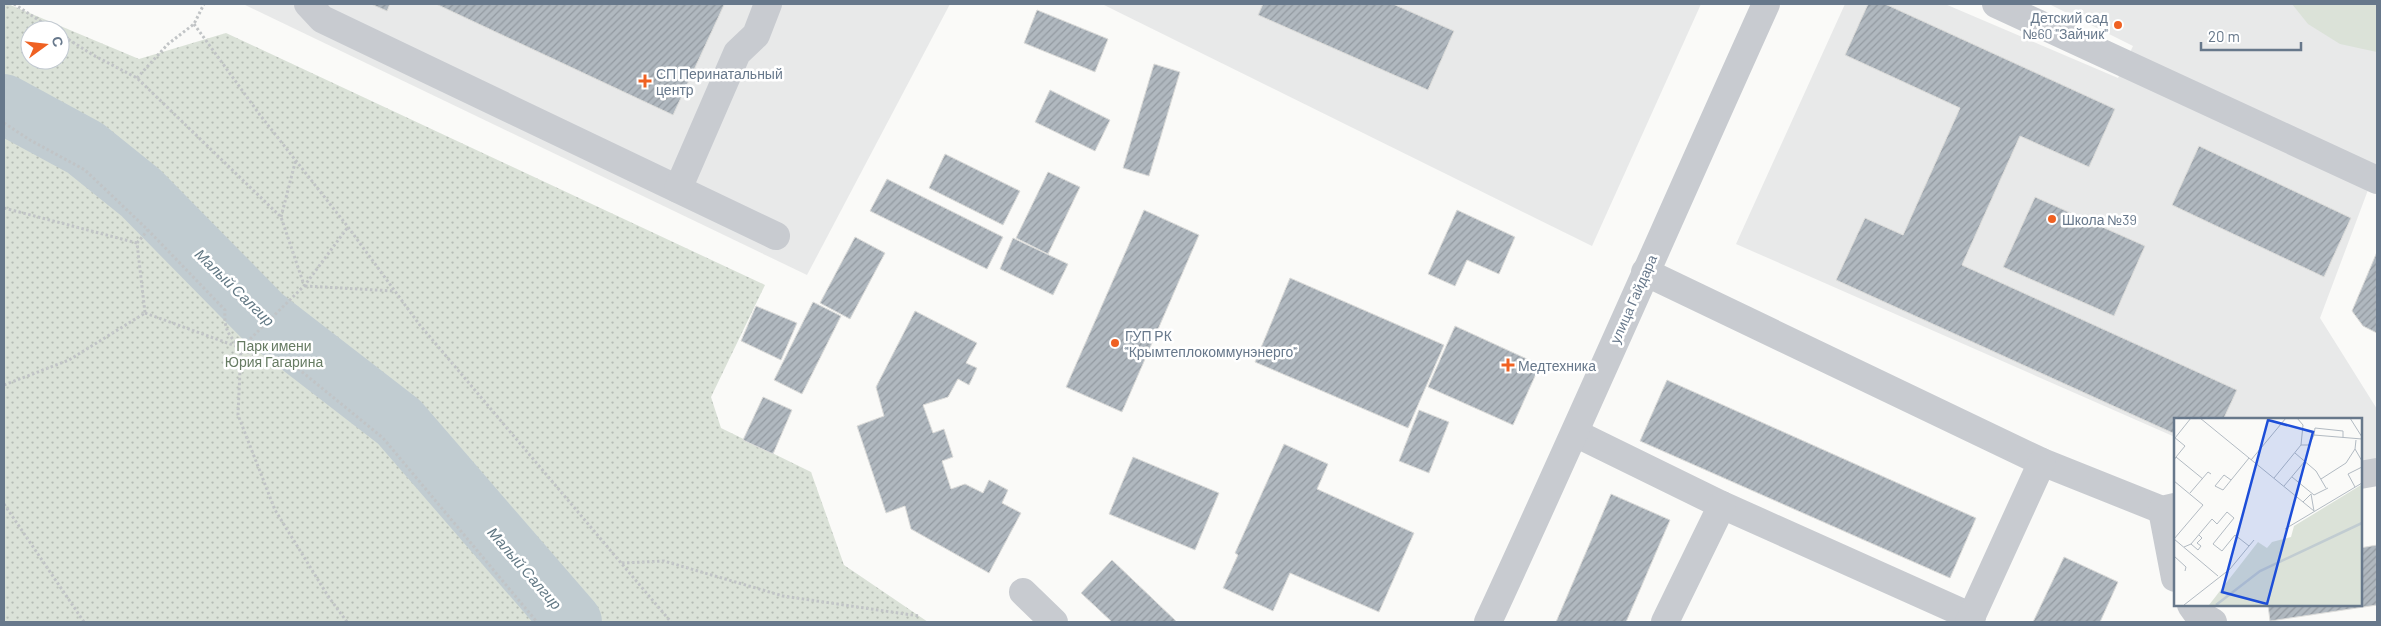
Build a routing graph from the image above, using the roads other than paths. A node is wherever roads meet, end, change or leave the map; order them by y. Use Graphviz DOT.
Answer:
graph roads {
  1 [pos="308,4"];
  2 [pos="768,4"];
  3 [pos="1766,4"];
  4 [pos="1996,4"];
  5 [pos="2377,180"];
  6 [pos="678,189"];
  7 [pos="776,236"];
  8 [pos="1645,272"];
  9 [pos="1575,432"];
  10 [pos="2042,462"];
  11 [pos="2377,472"];
  12 [pos="2361,475"];
  13 [pos="1722,505"];
  14 [pos="2169,508"];
  15 [pos="2174,566"];
  16 [pos="1023,592"];
  17 [pos="2191,606"];
  18 [pos="1970,620"];
  19 [pos="1054,622"];
  20 [pos="1488,622"];
  21 [pos="1665,622"];
  22 [pos="2213,622"];
  1 -- 6 [label="street"];
  2 -- 6 [label="street"];
  3 -- 8 [label="street, улица Гайдара"];
  4 -- 5 [label="street"];
  6 -- 7 [label="street"];
  8 -- 9 [label="street, улица Гайдара"];
  8 -- 10 [label="street"];
  9 -- 13 [label="street"];
  9 -- 20 [label="street, улица Гайдара"];
  10 -- 14 [label="street"];
  10 -- 18 [label="street"];
  11 -- 12 [label="street"];
  13 -- 18 [label="street"];
  13 -- 21 [label="street"];
  14 -- 15 [label="street"];
  16 -- 19 [label="street"];
  17 -- 22 [label="street"];
}
